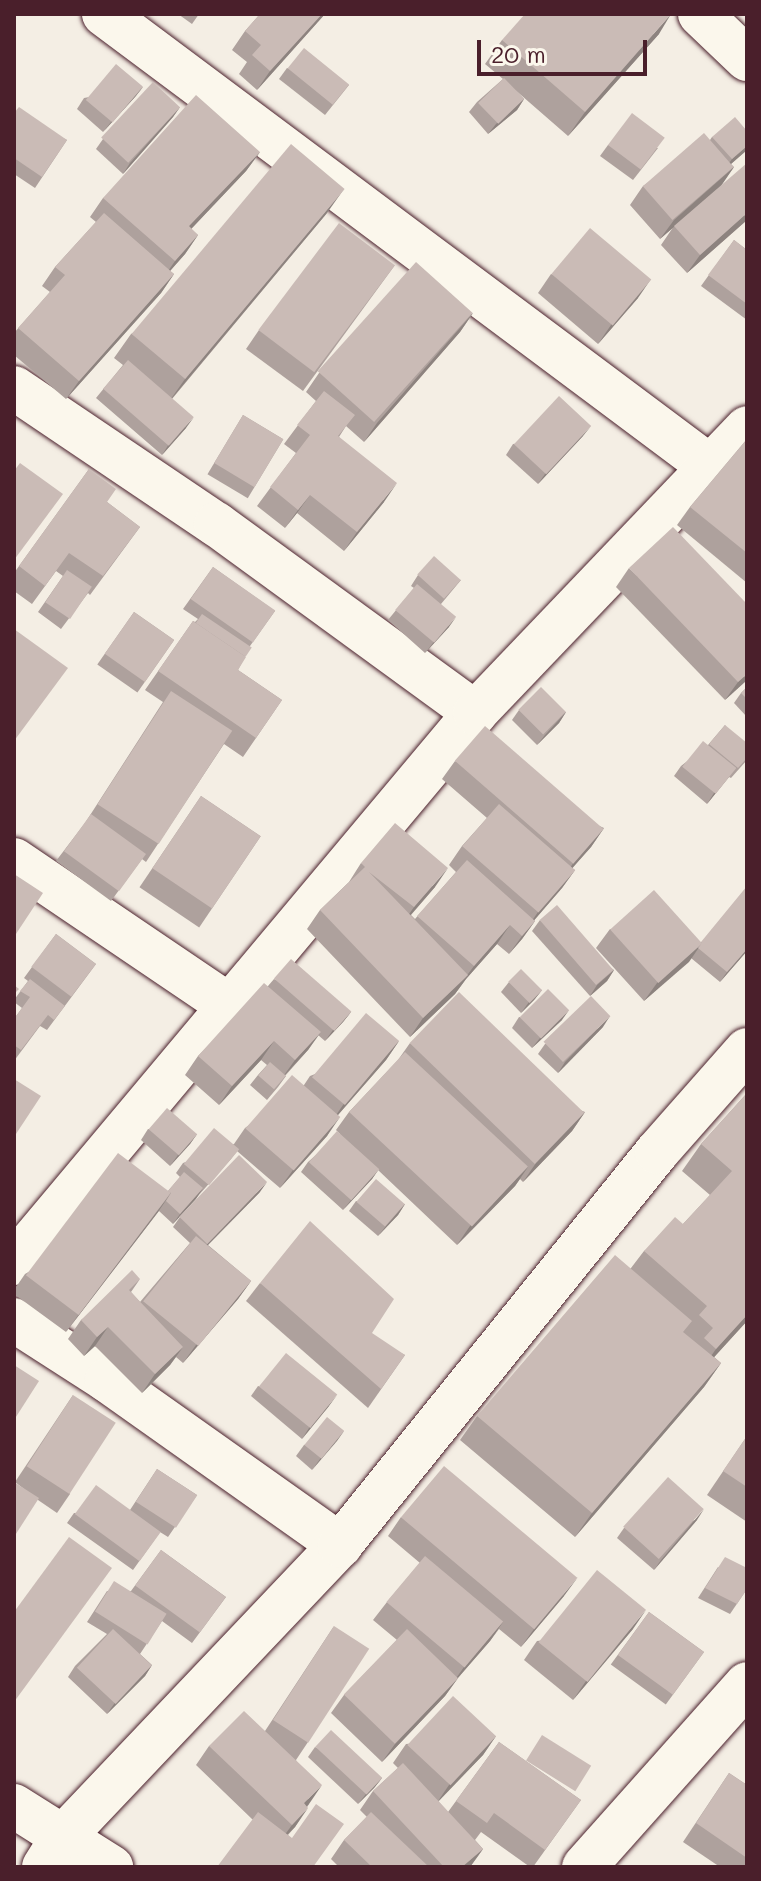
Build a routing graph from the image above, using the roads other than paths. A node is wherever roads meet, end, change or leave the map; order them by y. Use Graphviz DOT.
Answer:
graph roads {
  1 [pos="104,14"];
  2 [pos="700,14"];
  3 [pos="747,59"];
  4 [pos="14,388"];
  5 [pos="747,428"];
  6 [pos="709,466"];
  7 [pos="475,713"];
  8 [pos="14,860"];
  9 [pos="230,1006"];
  10 [pos="747,1050"];
  11 [pos="14,1263"];
  12 [pos="14,1320"];
  13 [pos="340,1545"];
  14 [pos="747,1684"];
  15 [pos="14,1806"];
  16 [pos="53,1852"];
  17 [pos="111,1867"];
  18 [pos="584,1867"];
  1 -- 6 [label="street"];
  2 -- 3 [label="street"];
  4 -- 7 [label="street"];
  5 -- 6 [label="street"];
  6 -- 7 [label="street"];
  7 -- 9 [label="street"];
  8 -- 9 [label="street"];
  9 -- 11 [label="street"];
  10 -- 13 [label="street"];
  12 -- 13 [label="street"];
  13 -- 16 [label="street"];
  14 -- 18 [label="street"];
  15 -- 16 [label="street"];
  16 -- 17 [label="street"];
}
